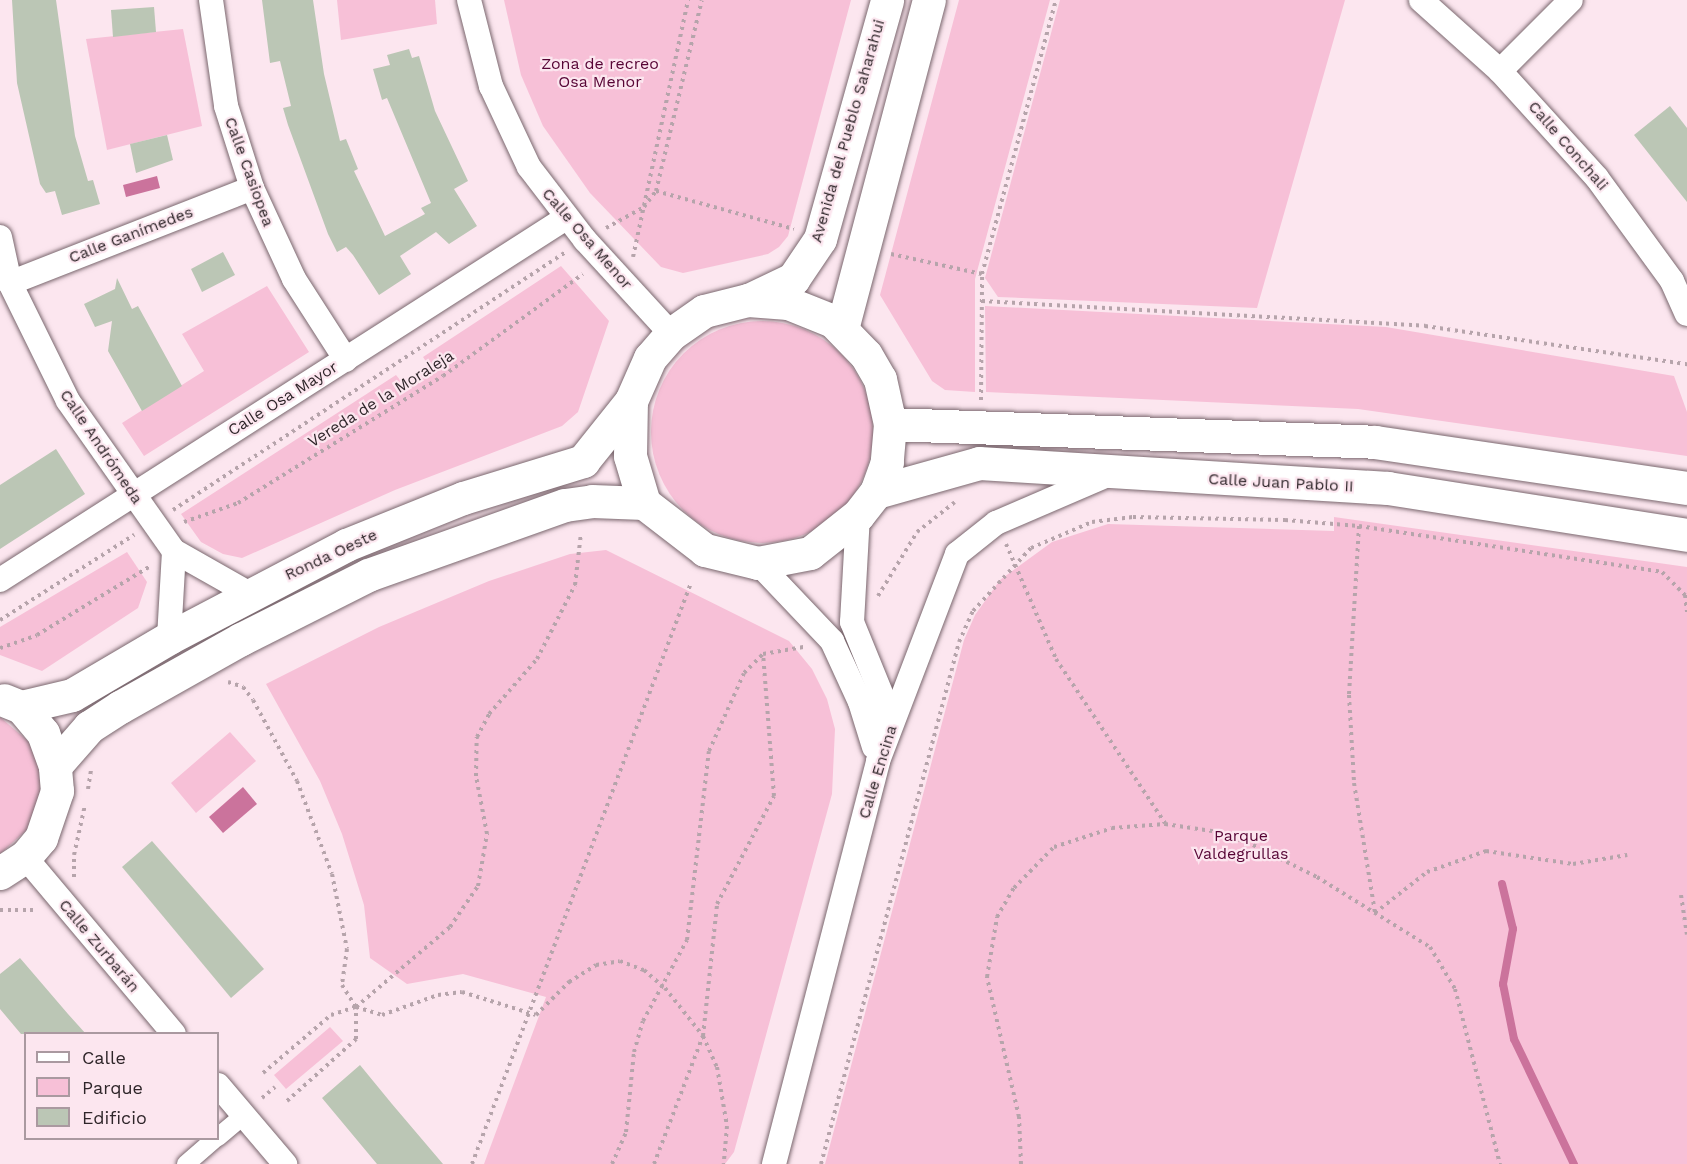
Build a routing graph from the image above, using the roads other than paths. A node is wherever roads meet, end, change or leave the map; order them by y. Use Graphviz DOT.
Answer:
graph roads {
  1 [pos="211,0"];
  2 [pos="470,0"];
  3 [pos="887,0"];
  4 [pos="928,0"];
  5 [pos="1421,0"];
  6 [pos="1571,0"];
  7 [pos="1500,71"];
  8 [pos="252,188"];
  9 [pos="566,218"];
  10 [pos="0,237"];
  11 [pos="10,283"];
  12 [pos="748,300"];
  13 [pos="1687,314"];
  14 [pos="842,329"];
  15 [pos="671,334"];
  16 [pos="346,360"];
  17 [pos="631,401"];
  18 [pos="890,424"];
  19 [pos="1110,474"];
  20 [pos="1687,488"];
  21 [pos="133,495"];
  22 [pos="644,503"];
  23 [pos="867,503"];
  24 [pos="1687,535"];
  25 [pos="174,551"];
  26 [pos="758,563"];
  27 [pos="0,580"];
  28 [pos="250,594"];
  29 [pos="169,638"];
  30 [pos="10,703"];
  31 [pos="878,761"];
  32 [pos="55,766"];
  33 [pos="13,865"];
  34 [pos="172,1032"];
  35 [pos="219,1086"];
  36 [pos="243,1115"];
  37 [pos="219,1136"];
  38 [pos="215,1140"];
  39 [pos="186,1164"];
  40 [pos="285,1164"];
  41 [pos="774,1164"];
  1 -- 8 [label="street, Calle Casiopea"];
  2 -- 9 [label="street, Calle Osa Menor"];
  3 -- 12 [label="main road, Avenida del Pueblo Saharahui"];
  4 -- 14 [label="main road"];
  5 -- 7 [label="street, Calle Conchali"];
  6 -- 7 [label="street"];
  7 -- 13 [label="street, Calle Conchali"];
  8 -- 11 [label="street, Calle Ganímedes"];
  8 -- 16 [label="street, Calle Casiopea"];
  9 -- 15 [label="street, Calle Osa Menor"];
  9 -- 16 [label="street, Calle Osa Mayor"];
  10 -- 11 [label="street, Calle Andrómeda"];
  11 -- 21 [label="street, Calle Andrómeda"];
  12 -- 14 [label="main road, Ronda Oeste"];
  12 -- 15 [label="main road, Ronda Oeste"];
  14 -- 18 [label="main road, Ronda Oeste"];
  15 -- 17 [label="main road, Ronda Oeste"];
  16 -- 21 [label="street, Calle Osa Mayor"];
  17 -- 22 [label="main road, Ronda Oeste"];
  17 -- 28 [label="main road, Ronda Oeste"];
  18 -- 20 [label="main road"];
  18 -- 23 [label="main road, Ronda Oeste"];
  19 -- 23 [label="main road, Calle Juan Pablo II"];
  19 -- 24 [label="main road, Calle Juan Pablo II"];
  19 -- 31 [label="street, Calle Encina"];
  21 -- 25 [label="street, Calle Andrómeda"];
  21 -- 27 [label="street, Calle Osa Mayor"];
  22 -- 26 [label="main road"];
  22 -- 32 [label="main road, Ronda Oeste"];
  23 -- 26 [label="main road"];
  23 -- 31 [label="street"];
  25 -- 28 [label="street, Calle Andrómeda"];
  25 -- 29 [label="street"];
  26 -- 31 [label="street"];
  28 -- 29 [label="main road, Ronda Oeste"];
  29 -- 30 [label="main road, Ronda Oeste"];
  30 -- 32 [label="main road"];
  31 -- 41 [label="street, Calle Encina"];
  32 -- 33 [label="main road"];
  33 -- 34 [label="street, Calle Zurbarán"];
  35 -- 36 [label="street"];
  36 -- 37 [label="street"];
  36 -- 40 [label="street"];
  38 -- 39 [label="street"];
}
